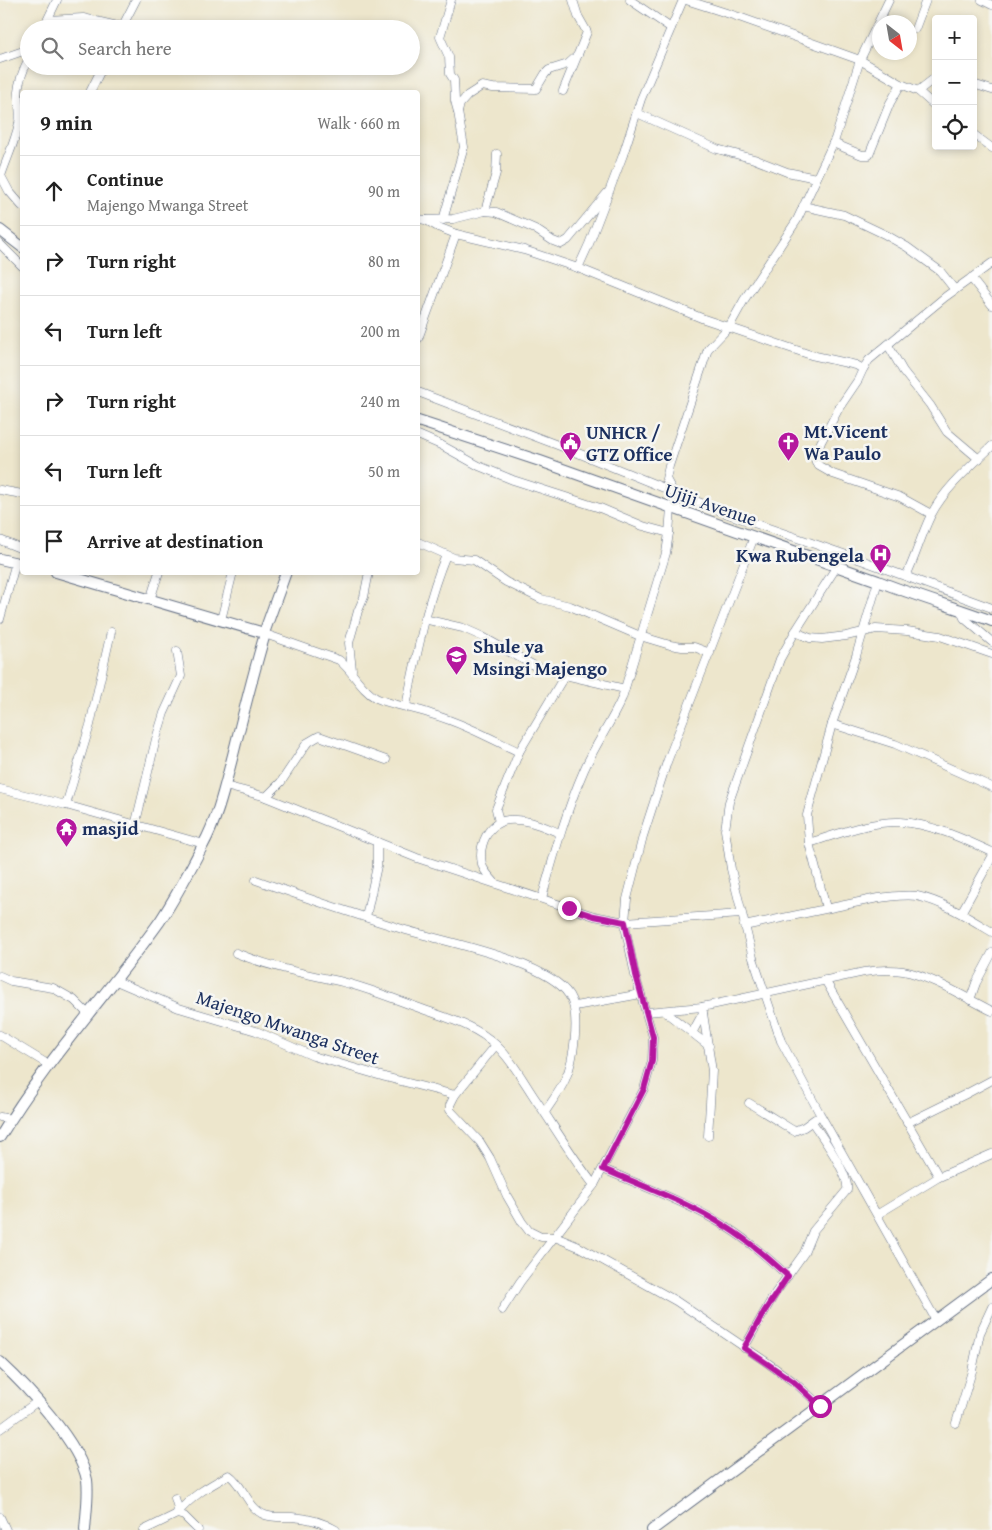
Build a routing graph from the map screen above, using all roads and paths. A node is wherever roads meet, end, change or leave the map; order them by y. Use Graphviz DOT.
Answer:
graph roads {
  1 [pos="57,0"];
  2 [pos="136,0"];
  3 [pos="451,0"];
  4 [pos="573,0"];
  5 [pos="630,0"];
  6 [pos="685,0"];
  7 [pos="889,0"];
  8 [pos="926,0"];
  9 [pos="982,0"];
  10 [pos="992,5"];
  11 [pos="48,20"];
  12 [pos="91,20"];
  13 [pos="125,20"];
  14 [pos="917,23"];
  15 [pos="671,28"];
  16 [pos="20,52"];
  17 [pos="578,55"];
  18 [pos="0,59"];
  19 [pos="860,60"];
  20 [pos="22,75"];
  21 [pos="98,75"];
  22 [pos="932,80"];
  23 [pos="901,84"];
  24 [pos="977,85"];
  25 [pos="91,90"];
  26 [pos="563,90"];
  27 [pos="992,90"];
  28 [pos="918,91"];
  29 [pos="934,105"];
  30 [pos="458,112"];
  31 [pos="637,113"];
  32 [pos="977,137"];
  33 [pos="833,143"];
  34 [pos="992,147"];
  35 [pos="497,154"];
  36 [pos="816,178"];
  37 [pos="610,189"];
  38 [pos="20,204"];
  39 [pos="803,206"];
  40 [pos="485,211"];
  41 [pos="422,219"];
  42 [pos="443,220"];
  43 [pos="0,230"];
  44 [pos="456,234"];
  45 [pos="0,244"];
  46 [pos="20,245"];
  47 [pos="992,263"];
  48 [pos="20,264"];
  49 [pos="578,268"];
  50 [pos="971,278"];
  51 [pos="955,290"];
  52 [pos="992,305"];
  53 [pos="729,327"];
  54 [pos="420,333"];
  55 [pos="888,346"];
  56 [pos="863,368"];
  57 [pos="420,393"];
  58 [pos="420,422"];
  59 [pos="420,435"];
  60 [pos="992,446"];
  61 [pos="979,459"];
  62 [pos="0,490"];
  63 [pos="672,492"];
  64 [pos="20,494"];
  65 [pos="670,508"];
  66 [pos="931,514"];
  67 [pos="670,533"];
  68 [pos="754,537"];
  69 [pos="0,540"];
  70 [pos="420,543"];
  71 [pos="20,548"];
  72 [pos="446,555"];
  73 [pos="0,559"];
  74 [pos="19,563"];
  75 [pos="837,566"];
  76 [pos="66,575"];
  77 [pos="158,575"];
  78 [pos="231,575"];
  79 [pos="285,575"];
  80 [pos="368,575"];
  81 [pos="906,576"];
  82 [pos="878,581"];
  83 [pos="150,600"];
  84 [pos="992,608"];
  85 [pos="960,609"];
  86 [pos="0,619"];
  87 [pos="424,619"];
  88 [pos="221,620"];
  89 [pos="992,622"];
  90 [pos="112,632"];
  91 [pos="795,632"];
  92 [pos="863,632"];
  93 [pos="265,634"];
  94 [pos="640,636"];
  95 [pos="992,642"];
  96 [pos="177,650"];
  97 [pos="710,652"];
  98 [pos="992,654"];
  99 [pos="353,673"];
  100 [pos="565,675"];
  101 [pos="625,689"];
  102 [pos="406,706"];
  103 [pos="832,724"];
  104 [pos="519,752"];
  105 [pos="386,760"];
  106 [pos="225,786"];
  107 [pos="992,787"];
  108 [pos="0,789"];
  109 [pos="266,797"];
  110 [pos="66,805"];
  111 [pos="499,822"];
  112 [pos="135,826"];
  113 [pos="560,833"];
  114 [pos="377,842"];
  115 [pos="810,843"];
  116 [pos="204,844"];
  117 [pos="992,852"];
  118 [pos="992,857"];
  119 [pos="256,880"];
  120 [pos="496,884"];
  121 [pos="542,898"];
  122 [pos="826,908"];
  123 [pos="961,913"];
  124 [pos="742,914"];
  125 [pos="366,917"];
  126 [pos="625,922"];
  127 [pos="744,926"];
  128 [pos="992,932"];
  129 [pos="236,953"];
  130 [pos="992,953"];
  131 [pos="0,976"];
  132 [pos="114,980"];
  133 [pos="825,980"];
  134 [pos="764,993"];
  135 [pos="641,994"];
  136 [pos="970,1000"];
  137 [pos="574,1006"];
  138 [pos="703,1010"];
  139 [pos="664,1011"];
  140 [pos="992,1011"];
  141 [pos="647,1012"];
  142 [pos="87,1013"];
  143 [pos="692,1033"];
  144 [pos="0,1036"];
  145 [pos="496,1045"];
  146 [pos="709,1046"];
  147 [pos="49,1064"];
  148 [pos="992,1080"];
  149 [pos="455,1095"];
  150 [pos="749,1103"];
  151 [pos="545,1112"];
  152 [pos="820,1114"];
  153 [pos="0,1117"];
  154 [pos="11,1119"];
  155 [pos="812,1122"];
  156 [pos="907,1122"];
  157 [pos="708,1136"];
  158 [pos="0,1137"];
  159 [pos="992,1154"];
  160 [pos="603,1169"];
  161 [pos="939,1177"];
  162 [pos="594,1185"];
  163 [pos="878,1214"];
  164 [pos="555,1237"];
  165 [pos="788,1276"];
  166 [pos="992,1279"];
  167 [pos="992,1307"];
  168 [pos="502,1310"];
  169 [pos="936,1320"];
  170 [pos="744,1348"];
  171 [pos="0,1362"];
  172 [pos="38,1401"];
  173 [pos="820,1406"];
  174 [pos="956,1423"];
  175 [pos="0,1429"];
  176 [pos="175,1498"];
  177 [pos="177,1514"];
  178 [pos="0,1517"];
  179 [pos="6,1530"];
  180 [pos="85,1530"];
  181 [pos="144,1530"];
  182 [pos="198,1530"];
  183 [pos="336,1530"];
  184 [pos="652,1530"];
  1 -- 11 [label="street"];
  2 -- 13 [label="street"];
  3 -- 30 [label="street"];
  4 -- 17 [label="street"];
  5 -- 15 [label="street"];
  6 -- 15 [label="street"];
  6 -- 19 [label="street"];
  7 -- 19 [label="street"];
  8 -- 14 [label="street"];
  9 -- 10 [label="street"];
  11 -- 12 [label="street"];
  15 -- 31 [label="street"];
  16 -- 18 [label="street"];
  17 -- 26 [label="street"];
  17 -- 30 [label="street"];
  19 -- 23 [label="street"];
  19 -- 33 [label="street"];
  20 -- 38 [label="street"];
  21 -- 25 [label="street"];
  22 -- 28 [label="street"];
  23 -- 28 [label="street"];
  23 -- 33 [label="street"];
  24 -- 27 [label="street"];
  28 -- 29 [label="street"];
  30 -- 42 [label="street"];
  31 -- 36 [label="street"];
  31 -- 37 [label="street"];
  32 -- 34 [label="street"];
  33 -- 36 [label="street"];
  35 -- 40 [label="street"];
  36 -- 39 [label="street"];
  37 -- 40 [label="street"];
  37 -- 49 [label="street"];
  39 -- 51 [label="street"];
  39 -- 53 [label="street"];
  40 -- 42 [label="street"];
  41 -- 42 [label="street"];
  41 -- 44 [label="street"];
  43 -- 46 [label="street"];
  44 -- 49 [label="street"];
  44 -- 54 [label="street"];
  45 -- 48 [label="street"];
  47 -- 50 [label="street"];
  49 -- 53 [label="street"];
  50 -- 51 [label="street"];
  50 -- 52 [label="street"];
  51 -- 55 [label="street"];
  53 -- 56 [label="street"];
  53 -- 63 [label="street"];
  55 -- 56 [label="street"];
  55 -- 61 [label="street"];
  56 -- 66 [label="street"];
  57 -- 63 [label="street"];
  58 -- 65 [label="street, Ujiji Avenue"];
  59 -- 67 [label="street"];
  60 -- 61 [label="street"];
  61 -- 66 [label="street"];
  62 -- 64 [label="street"];
  63 -- 81 [label="street"];
  65 -- 67 [label="street"];
  65 -- 68 [label="street, Ujiji Avenue"];
  66 -- 81 [label="street"];
  67 -- 94 [label="street"];
  68 -- 75 [label="street, Ujiji Avenue"];
  68 -- 97 [label="street"];
  69 -- 71 [label="street"];
  70 -- 72 [label="street"];
  72 -- 87 [label="street"];
  72 -- 94 [label="street"];
  73 -- 74 [label="street"];
  74 -- 86 [label="street"];
  75 -- 82 [label="street, Ujiji Avenue"];
  75 -- 91 [label="street"];
  76 -- 83 [label="street"];
  77 -- 83 [label="street"];
  78 -- 88 [label="street"];
  79 -- 93 [label="street"];
  80 -- 99 [label="street"];
  81 -- 84 [label="street"];
  82 -- 85 [label="street, Ujiji Avenue"];
  82 -- 92 [label="street"];
  83 -- 88 [label="street"];
  85 -- 89 [label="street, Ujiji Avenue"];
  85 -- 95 [label="street"];
  87 -- 100 [label="street"];
  87 -- 102 [label="street"];
  88 -- 93 [label="street"];
  90 -- 110 [label="street"];
  91 -- 92 [label="street"];
  91 -- 124 [label="street"];
  92 -- 98 [label="street"];
  92 -- 103 [label="street"];
  93 -- 99 [label="street"];
  93 -- 106 [label="street"];
  94 -- 97 [label="street"];
  94 -- 101 [label="street"];
  96 -- 112 [label="street"];
  97 -- 126 [label="street"];
  99 -- 102 [label="street"];
  100 -- 101 [label="street"];
  100 -- 104 [label="street"];
  101 -- 113 [label="street"];
  102 -- 104 [label="street"];
  103 -- 107 [label="street"];
  103 -- 115 [label="street"];
  104 -- 111 [label="street"];
  105 -- 109 [label="street"];
  106 -- 109 [label="street"];
  106 -- 116 [label="street"];
  108 -- 110 [label="street"];
  109 -- 114 [label="street"];
  110 -- 112 [label="street"];
  111 -- 113 [label="street"];
  111 -- 120 [label="street"];
  112 -- 116 [label="street"];
  113 -- 121 [label="street"];
  114 -- 120 [label="street"];
  114 -- 125 [label="street"];
  115 -- 117 [label="street"];
  115 -- 122 [label="street"];
  116 -- 132 [label="street"];
  118 -- 123 [label="street"];
  119 -- 125 [label="street"];
  120 -- 121 [label="street"];
  121 -- 126 [label="street"];
  122 -- 123 [label="street"];
  122 -- 127 [label="street"];
  123 -- 128 [label="street"];
  124 -- 126 [label="street"];
  124 -- 127 [label="street"];
  125 -- 137 [label="street"];
  126 -- 135 [label="street"];
  127 -- 134 [label="street"];
  129 -- 145 [label="street"];
  130 -- 136 [label="street"];
  131 -- 142 [label="street"];
  132 -- 142 [label="street"];
  132 -- 149 [label="street, Majengo Mwanga Street"];
  133 -- 134 [label="street"];
  133 -- 136 [label="street"];
  133 -- 156 [label="street"];
  134 -- 138 [label="street"];
  134 -- 152 [label="street"];
  135 -- 137 [label="street"];
  135 -- 141 [label="street"];
  136 -- 140 [label="street"];
  137 -- 151 [label="street"];
  138 -- 139 [label="street"];
  138 -- 143 [label="street"];
  138 -- 146 [label="street"];
  139 -- 141 [label="street"];
  139 -- 143 [label="street"];
  141 -- 160 [label="street"];
  142 -- 147 [label="street"];
  143 -- 146 [label="street"];
  144 -- 147 [label="street"];
  145 -- 149 [label="street"];
  145 -- 151 [label="street"];
  146 -- 157 [label="street"];
  147 -- 154 [label="street"];
  148 -- 156 [label="street"];
  149 -- 164 [label="street"];
  150 -- 155 [label="street"];
  151 -- 162 [label="street"];
  152 -- 155 [label="street"];
  152 -- 163 [label="street"];
  153 -- 154 [label="street"];
  154 -- 158 [label="street"];
  155 -- 165 [label="street"];
  156 -- 161 [label="street"];
  159 -- 161 [label="street"];
  160 -- 162 [label="street"];
  160 -- 165 [label="street"];
  161 -- 163 [label="street"];
  162 -- 164 [label="street"];
  163 -- 169 [label="street"];
  164 -- 168 [label="street"];
  164 -- 170 [label="street"];
  165 -- 170 [label="street"];
  166 -- 169 [label="street"];
  167 -- 174 [label="street"];
  169 -- 173 [label="street"];
  170 -- 173 [label="street"];
  171 -- 172 [label="street"];
  172 -- 175 [label="street"];
  172 -- 180 [label="street"];
  173 -- 184 [label="street"];
  176 -- 177 [label="street"];
  177 -- 181 [label="street"];
  177 -- 182 [label="street"];
  177 -- 183 [label="street"];
  178 -- 179 [label="street"];
}
